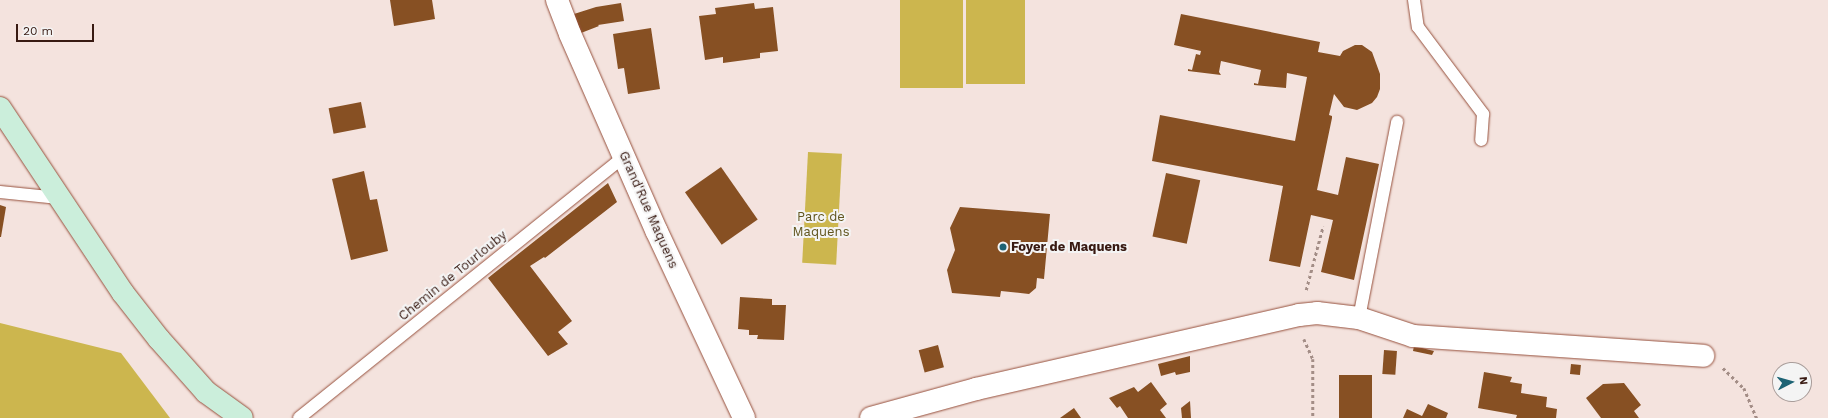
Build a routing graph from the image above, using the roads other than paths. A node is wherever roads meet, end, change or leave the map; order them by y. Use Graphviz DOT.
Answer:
graph roads {
  1 [pos="557,0"];
  2 [pos="1414,0"];
  3 [pos="0,108"];
  4 [pos="1397,122"];
  5 [pos="1481,140"];
  6 [pos="624,157"];
  7 [pos="0,192"];
  8 [pos="59,198"];
  9 [pos="1359,318"];
  10 [pos="1703,356"];
  11 [pos="242,418"];
  12 [pos="299,418"];
  13 [pos="744,418"];
  14 [pos="871,418"];
  1 -- 6 [label="street, Grand'Rue Maquens"];
  2 -- 5 [label="lane"];
  3 -- 8 [label="main road"];
  4 -- 9 [label="lane"];
  6 -- 12 [label="lane, Chemin de Tourlouby"];
  6 -- 13 [label="street, Grand'Rue Maquens"];
  7 -- 8 [label="lane"];
  8 -- 11 [label="main road"];
  9 -- 10 [label="street"];
  9 -- 14 [label="street"];
}
